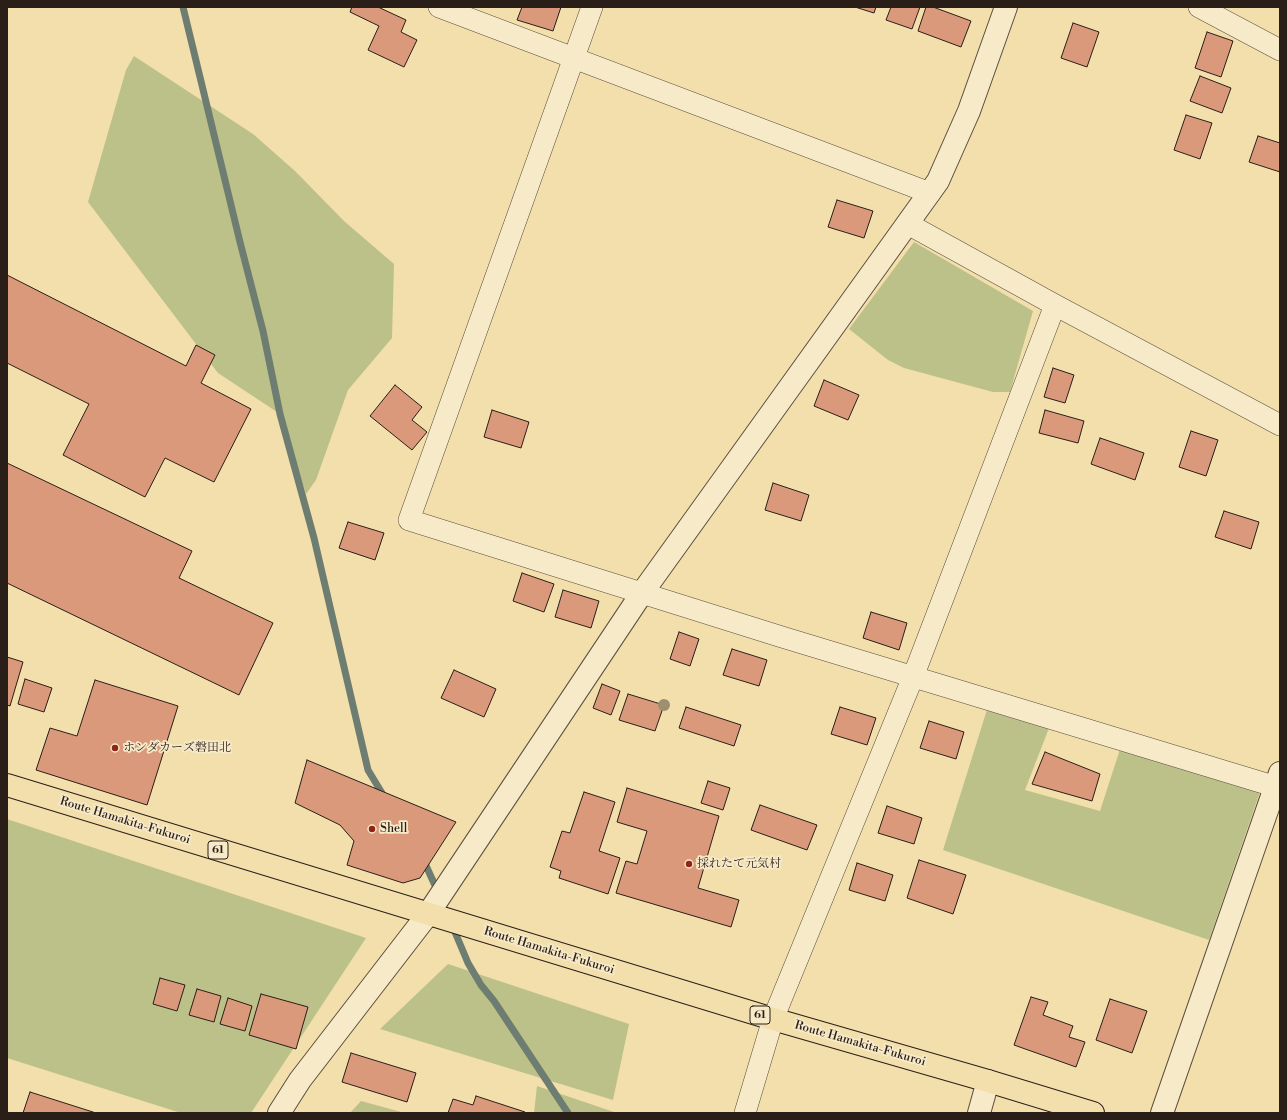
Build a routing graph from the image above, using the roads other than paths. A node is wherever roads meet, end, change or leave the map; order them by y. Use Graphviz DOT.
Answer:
graph roads {
  1 [pos="439,7"];
  2 [pos="592,7"];
  3 [pos="1006,7"];
  4 [pos="1200,7"];
  5 [pos="1280,50"];
  6 [pos="574,58"];
  7 [pos="930,193"];
  8 [pos="908,224"];
  9 [pos="1055,305"];
  10 [pos="1280,425"];
  11 [pos="642,594"];
  12 [pos="913,677"];
  13 [pos="1278,782"];
  14 [pos="7,785"];
  15 [pos="428,914"];
  16 [pos="773,1019"];
  17 [pos="988,1080"];
  18 [pos="279,1113"];
  19 [pos="745,1113"];
  20 [pos="978,1113"];
  21 [pos="1093,1113"];
  22 [pos="1162,1113"];
  1 -- 6 [label="street"];
  2 -- 6 [label="street"];
  3 -- 7 [label="street"];
  4 -- 5 [label="street"];
  6 -- 7 [label="street"];
  6 -- 11 [label="street"];
  7 -- 8 [label="street"];
  8 -- 9 [label="street"];
  8 -- 11 [label="street"];
  9 -- 10 [label="street"];
  9 -- 12 [label="street"];
  11 -- 12 [label="street"];
  11 -- 15 [label="street"];
  12 -- 13 [label="street"];
  12 -- 16 [label="street"];
  13 -- 22 [label="street"];
  14 -- 15 [label="main road, Route Hamakita-Fukuroi / 61"];
  15 -- 16 [label="main road, Route Hamakita-Fukuroi / 61"];
  15 -- 18 [label="street"];
  16 -- 17 [label="main road, Route Hamakita-Fukuroi / 61"];
  16 -- 19 [label="street"];
  17 -- 20 [label="street"];
  17 -- 21 [label="main road, Route Hamakita-Fukuroi / 61"];
}
